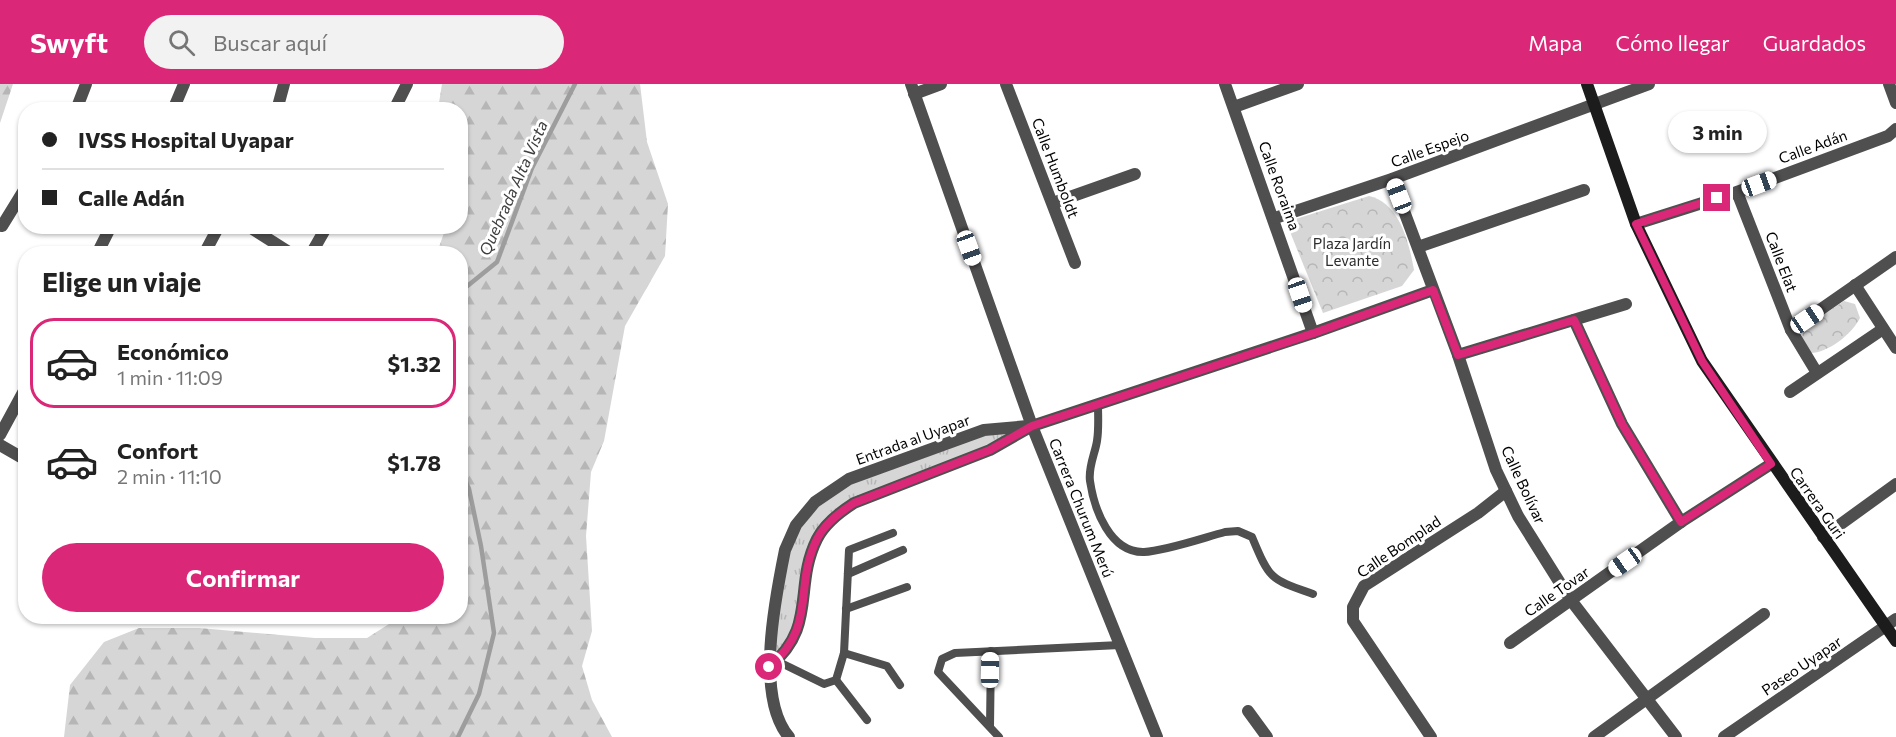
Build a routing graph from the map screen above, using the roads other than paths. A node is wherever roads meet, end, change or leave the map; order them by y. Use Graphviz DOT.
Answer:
graph roads {
  1 [pos="86,84"];
  2 [pos="183,84"];
  3 [pos="284,84"];
  4 [pos="407,84"];
  5 [pos="941,84"];
  6 [pos="1006,84"];
  7 [pos="1225,84"];
  8 [pos="1298,84"];
  9 [pos="1587,84"];
  10 [pos="1649,84"];
  11 [pos="1889,84"];
  12 [pos="913,89"];
  13 [pos="79,102"];
  14 [pos="176,102"];
  15 [pos="279,102"];
  16 [pos="398,102"];
  17 [pos="1896,103"];
  18 [pos="1595,104"];
  19 [pos="1234,107"];
  20 [pos="1896,129"];
  21 [pos="1135,174"];
  22 [pos="1392,179"];
  23 [pos="1584,190"];
  24 [pos="1737,192"];
  25 [pos="18,200"];
  26 [pos="1053,203"];
  27 [pos="1275,218"];
  28 [pos="1636,224"];
  29 [pos="2,226"];
  30 [pos="261,234"];
  31 [pos="279,246"];
  32 [pos="1418,247"];
  33 [pos="1896,257"];
  34 [pos="1075,263"];
  35 [pos="1855,285"];
  36 [pos="1433,290"];
  37 [pos="1626,304"];
  38 [pos="1574,320"];
  39 [pos="1883,329"];
  40 [pos="1791,330"];
  41 [pos="1314,333"];
  42 [pos="1896,348"];
  43 [pos="1458,355"];
  44 [pos="1817,374"];
  45 [pos="1790,392"];
  46 [pos="18,402"];
  47 [pos="1098,404"];
  48 [pos="1032,426"];
  49 [pos="0,435"];
  50 [pos="0,445"];
  51 [pos="18,455"];
  52 [pos="1771,464"];
  53 [pos="1896,484"];
  54 [pos="1506,491"];
  55 [pos="1681,522"];
  56 [pos="893,532"];
  57 [pos="1823,537"];
  58 [pos="903,550"];
  59 [pos="848,574"];
  60 [pos="907,586"];
  61 [pos="1314,594"];
  62 [pos="1570,599"];
  63 [pos="846,609"];
  64 [pos="1764,614"];
  65 [pos="1891,623"];
  66 [pos="1896,641"];
  67 [pos="1510,643"];
  68 [pos="1120,645"];
  69 [pos="991,651"];
  70 [pos="844,653"];
  71 [pos="773,664"];
  72 [pos="836,680"];
  73 [pos="900,686"];
  74 [pos="1648,699"];
  75 [pos="1248,711"];
  76 [pos="867,720"];
  77 [pos="990,726"];
  78 [pos="789,737"];
  79 [pos="999,737"];
  80 [pos="1157,737"];
  81 [pos="1267,737"];
  82 [pos="1431,737"];
  83 [pos="1594,737"];
  84 [pos="1676,737"];
  85 [pos="1724,737"];
  1 -- 13 [label="street"];
  2 -- 14 [label="street"];
  3 -- 15 [label="street"];
  4 -- 16 [label="street"];
  5 -- 12 [label="street"];
  6 -- 26 [label="street, Calle Humboldt"];
  7 -- 19 [label="street, Calle Roraima"];
  8 -- 19 [label="street"];
  9 -- 18 [label="street, Carrera Guri"];
  10 -- 18 [label="street, Calle Espejo"];
  11 -- 17 [label="street"];
  12 -- 48 [label="street, Carrera Churum Merú"];
  18 -- 22 [label="street, Calle Espejo"];
  18 -- 28 [label="street, Carrera Guri"];
  19 -- 27 [label="street, Calle Roraima"];
  20 -- 24 [label="street, Calle Adán"];
  21 -- 26 [label="street"];
  22 -- 27 [label="street, Calle Espejo"];
  22 -- 32 [label="street, Calle Bolívar"];
  23 -- 32 [label="street"];
  24 -- 28 [label="street, Calle Adán"];
  24 -- 40 [label="street, Calle Elat"];
  25 -- 29 [label="street"];
  26 -- 34 [label="street, Calle Humboldt"];
  27 -- 41 [label="street, Calle Roraima"];
  28 -- 52 [label="street, Carrera Guri"];
  30 -- 31 [label="street"];
  32 -- 36 [label="street, Calle Bolívar"];
  33 -- 35 [label="street"];
  35 -- 39 [label="street"];
  35 -- 40 [label="street"];
  36 -- 41 [label="street"];
  36 -- 43 [label="street, Calle Bolívar"];
  37 -- 38 [label="street"];
  38 -- 43 [label="street"];
  38 -- 55 [label="street"];
  39 -- 42 [label="street"];
  39 -- 44 [label="street"];
  40 -- 44 [label="street, Calle Elat"];
  41 -- 47 [label="street"];
  43 -- 54 [label="street, Calle Bolívar"];
  44 -- 45 [label="street"];
  46 -- 49 [label="street"];
  47 -- 48 [label="street"];
  47 -- 61 [label="lane"];
  48 -- 68 [label="street, Carrera Churum Merú"];
  48 -- 71 [label="street"];
  48 -- 71 [label="street, Entrada al Uyapar"];
  50 -- 51 [label="street"];
  52 -- 55 [label="street, Calle Tovar"];
  52 -- 57 [label="street, Carrera Guri"];
  53 -- 57 [label="street"];
  54 -- 62 [label="street, Calle Bolívar"];
  54 -- 82 [label="street, Calle Bomplad"];
  55 -- 62 [label="street, Calle Tovar"];
  56 -- 59 [label="lane"];
  57 -- 65 [label="street, Carrera Guri"];
  58 -- 59 [label="lane"];
  59 -- 63 [label="lane"];
  60 -- 63 [label="lane"];
  62 -- 67 [label="street, Calle Tovar"];
  62 -- 74 [label="street, Calle Bolívar"];
  63 -- 70 [label="lane"];
  64 -- 74 [label="street"];
  65 -- 66 [label="street, Carrera Guri"];
  65 -- 85 [label="street, Paseo Uyapar"];
  68 -- 69 [label="lane"];
  68 -- 80 [label="street, Carrera Churum Merú"];
  69 -- 77 [label="lane"];
  69 -- 77 [label="lane"];
  70 -- 72 [label="lane"];
  70 -- 73 [label="lane"];
  71 -- 72 [label="lane"];
  71 -- 78 [label="street, Entrada al Uyapar"];
  72 -- 76 [label="lane"];
  74 -- 83 [label="street"];
  74 -- 84 [label="street, Calle Bolívar"];
  75 -- 81 [label="street"];
  77 -- 79 [label="lane"];
}
